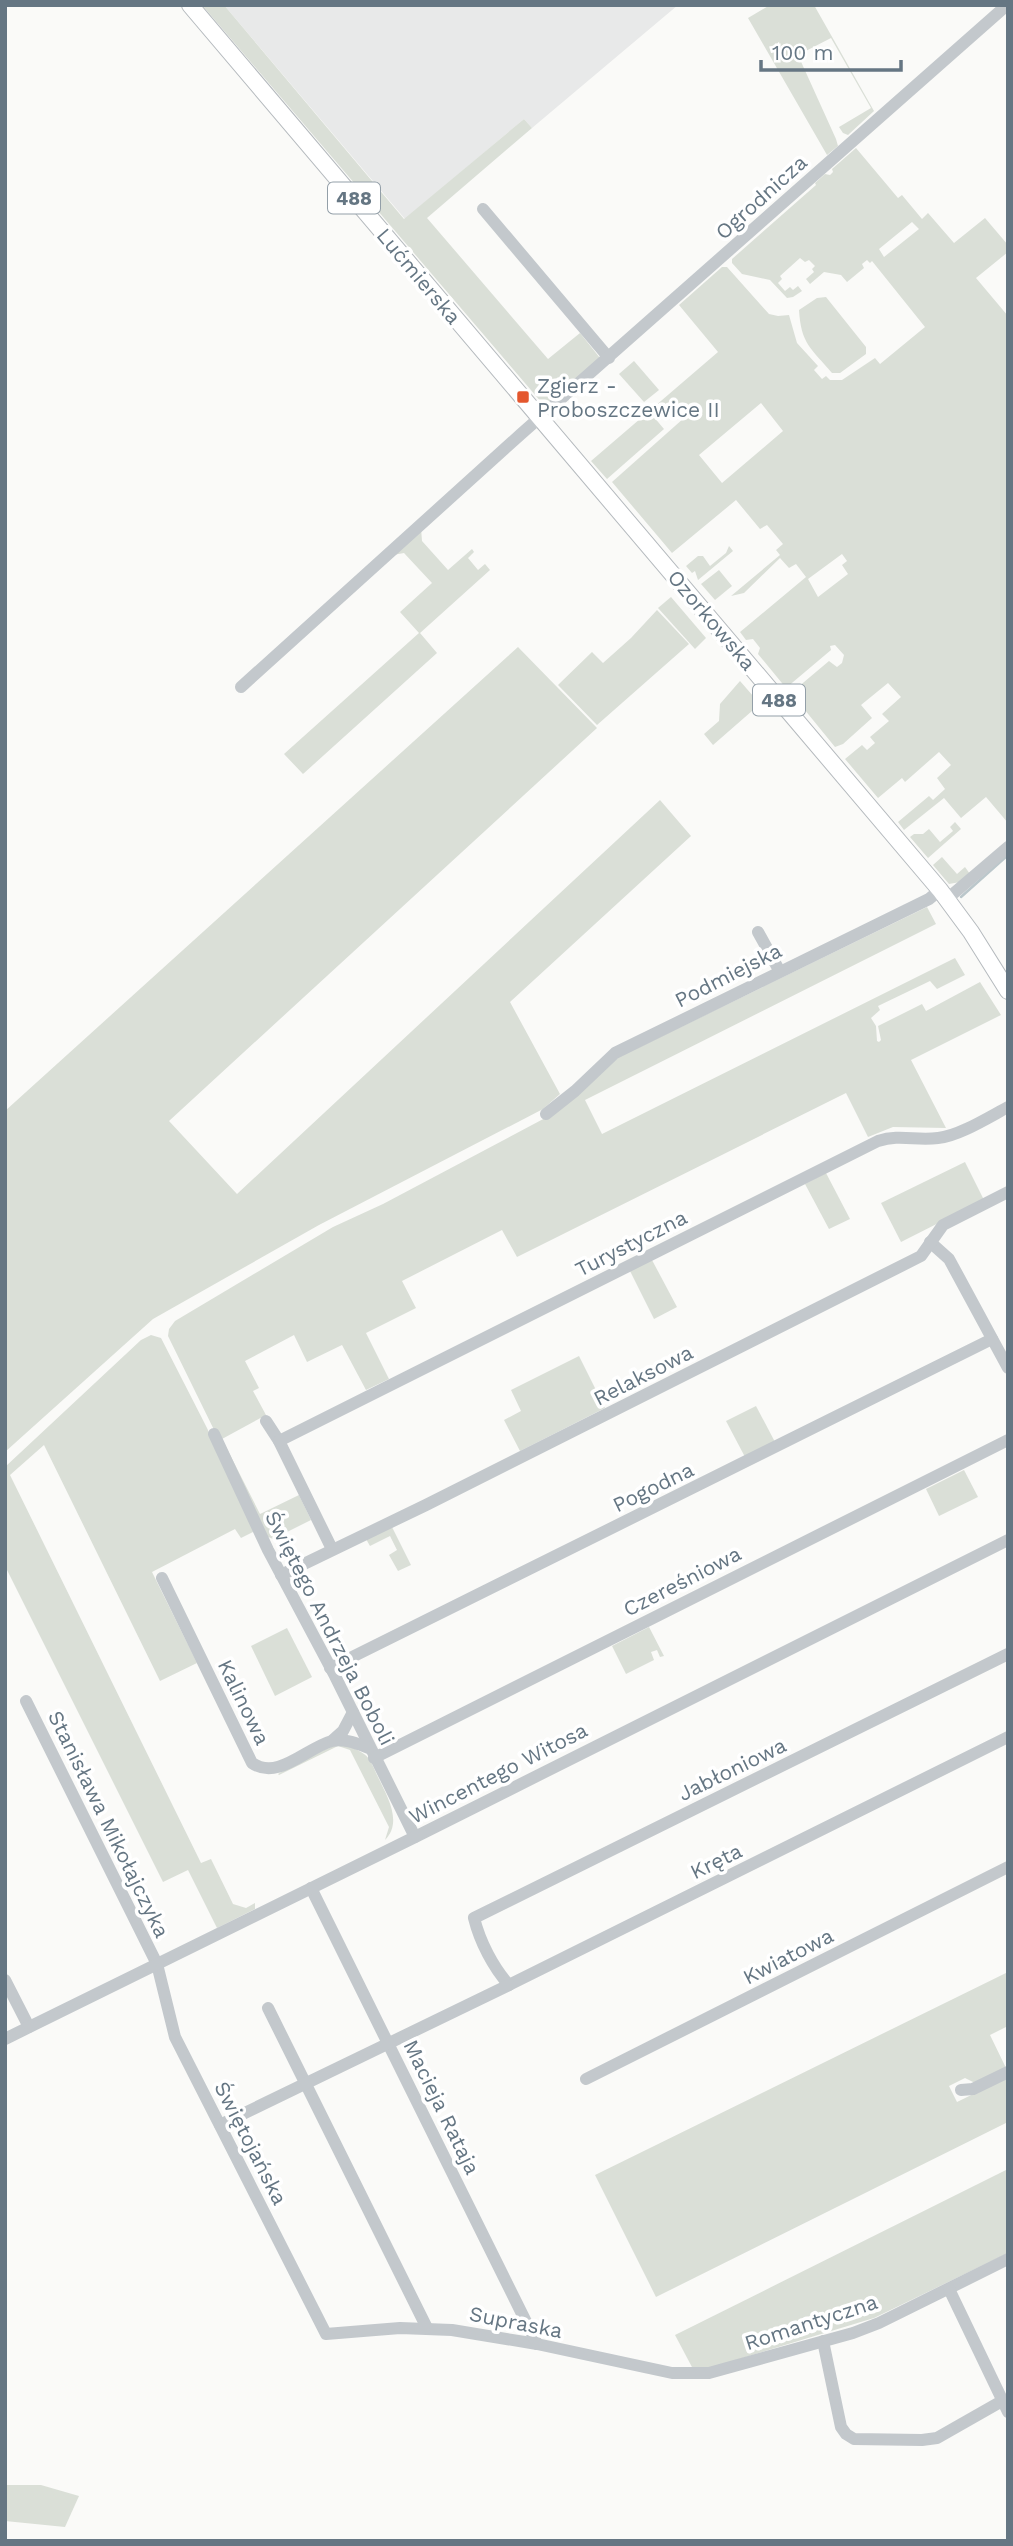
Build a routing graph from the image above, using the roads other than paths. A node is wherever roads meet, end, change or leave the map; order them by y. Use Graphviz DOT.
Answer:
graph roads {
  1 [pos="190,5"];
  2 [pos="1007,5"];
  3 [pos="483,209"];
  4 [pos="609,358"];
  5 [pos="540,418"];
  6 [pos="242,687"];
  7 [pos="1008,847"];
  8 [pos="943,895"];
  9 [pos="758,932"];
  10 [pos="779,970"];
  11 [pos="1008,991"];
  12 [pos="1008,1107"];
  13 [pos="546,1114"];
  14 [pos="1008,1192"];
  15 [pos="930,1242"];
  16 [pos="992,1339"];
  17 [pos="1008,1368"];
  18 [pos="266,1421"];
  19 [pos="214,1434"];
  20 [pos="1008,1440"];
  21 [pos="279,1441"];
  22 [pos="1008,1540"];
  23 [pos="332,1549"];
  24 [pos="281,1575"];
  25 [pos="162,1578"];
  26 [pos="1008,1654"];
  27 [pos="331,1668"];
  28 [pos="26,1701"];
  29 [pos="353,1712"];
  30 [pos="1008,1737"];
  31 [pos="333,1740"];
  32 [pos="372,1753"];
  33 [pos="415,1837"];
  34 [pos="1008,1867"];
  35 [pos="311,1888"];
  36 [pos="157,1964"];
  37 [pos="5,1980"];
  38 [pos="509,1985"];
  39 [pos="268,2008"];
  40 [pos="29,2027"];
  41 [pos="5,2039"];
  42 [pos="390,2045"];
  43 [pos="1008,2072"];
  44 [pos="586,2079"];
  45 [pos="306,2085"];
  46 [pos="961,2090"];
  47 [pos="220,2126"];
  48 [pos="1008,2259"];
  49 [pos="949,2288"];
  50 [pos="427,2328"];
  51 [pos="326,2334"];
  52 [pos="823,2341"];
  53 [pos="537,2344"];
  54 [pos="698,2374"];
  55 [pos="1005,2406"];
  1 -- 5 [label="main road, Lućmierska / 488"];
  2 -- 4 [label="street, Ogrodnicza"];
  3 -- 4 [label="street"];
  4 -- 5 [label="street, Ogrodnicza"];
  5 -- 6 [label="street, Ogrodnicza"];
  5 -- 8 [label="main road, Ozorkowska / 488"];
  7 -- 8 [label="street, Podmiejska"];
  8 -- 10 [label="street, Podmiejska"];
  8 -- 11 [label="main road, Ozorkowska / 488"];
  9 -- 10 [label="street"];
  10 -- 13 [label="street, Podmiejska"];
  12 -- 21 [label="street, Turystyczna"];
  14 -- 15 [label="street, Relaksowa"];
  15 -- 16 [label="street"];
  15 -- 23 [label="street, Relaksowa"];
  16 -- 17 [label="street"];
  16 -- 27 [label="street, Pogodna"];
  18 -- 21 [label="street"];
  19 -- 24 [label="street, Świętego Andrzeja Boboli"];
  20 -- 32 [label="street, Czereśniowa"];
  21 -- 23 [label="street"];
  22 -- 33 [label="street, Wincentego Witosa"];
  23 -- 24 [label="street, Relaksowa"];
  24 -- 27 [label="street, Świętego Andrzeja Boboli"];
  25 -- 31 [label="street, Kalinowa"];
  26 -- 38 [label="street, Jabłoniowa"];
  27 -- 29 [label="street, Świętego Andrzeja Boboli"];
  28 -- 36 [label="street, Stanisława Mikołajczyka"];
  29 -- 31 [label="street, Kalinowa"];
  29 -- 32 [label="street, Świętego Andrzeja Boboli"];
  30 -- 38 [label="street, Kręta"];
  31 -- 32 [label="street"];
  32 -- 33 [label="street, Świętego Andrzeja Boboli"];
  33 -- 35 [label="street, Wincentego Witosa"];
  34 -- 44 [label="street, Kwiatowa"];
  35 -- 36 [label="street, Wincentego Witosa"];
  35 -- 42 [label="street, Macieja Rataja"];
  36 -- 40 [label="street, Wincentego Witosa"];
  36 -- 47 [label="street, Świętojańska"];
  37 -- 40 [label="street"];
  38 -- 42 [label="street, Kręta"];
  39 -- 45 [label="street"];
  40 -- 41 [label="street, Wincentego Witosa"];
  42 -- 45 [label="street, Kręta"];
  42 -- 53 [label="street, Macieja Rataja"];
  43 -- 46 [label="street"];
  45 -- 47 [label="street, Kręta"];
  45 -- 50 [label="street"];
  47 -- 51 [label="street, Świętojańska"];
  48 -- 49 [label="street, Romantyczna"];
  49 -- 52 [label="street, Romantyczna"];
  49 -- 55 [label="street"];
  50 -- 51 [label="street, Supraska"];
  50 -- 53 [label="street, Supraska"];
  52 -- 54 [label="street, Romantyczna"];
  52 -- 55 [label="street"];
  53 -- 54 [label="street, Supraska"];
}
